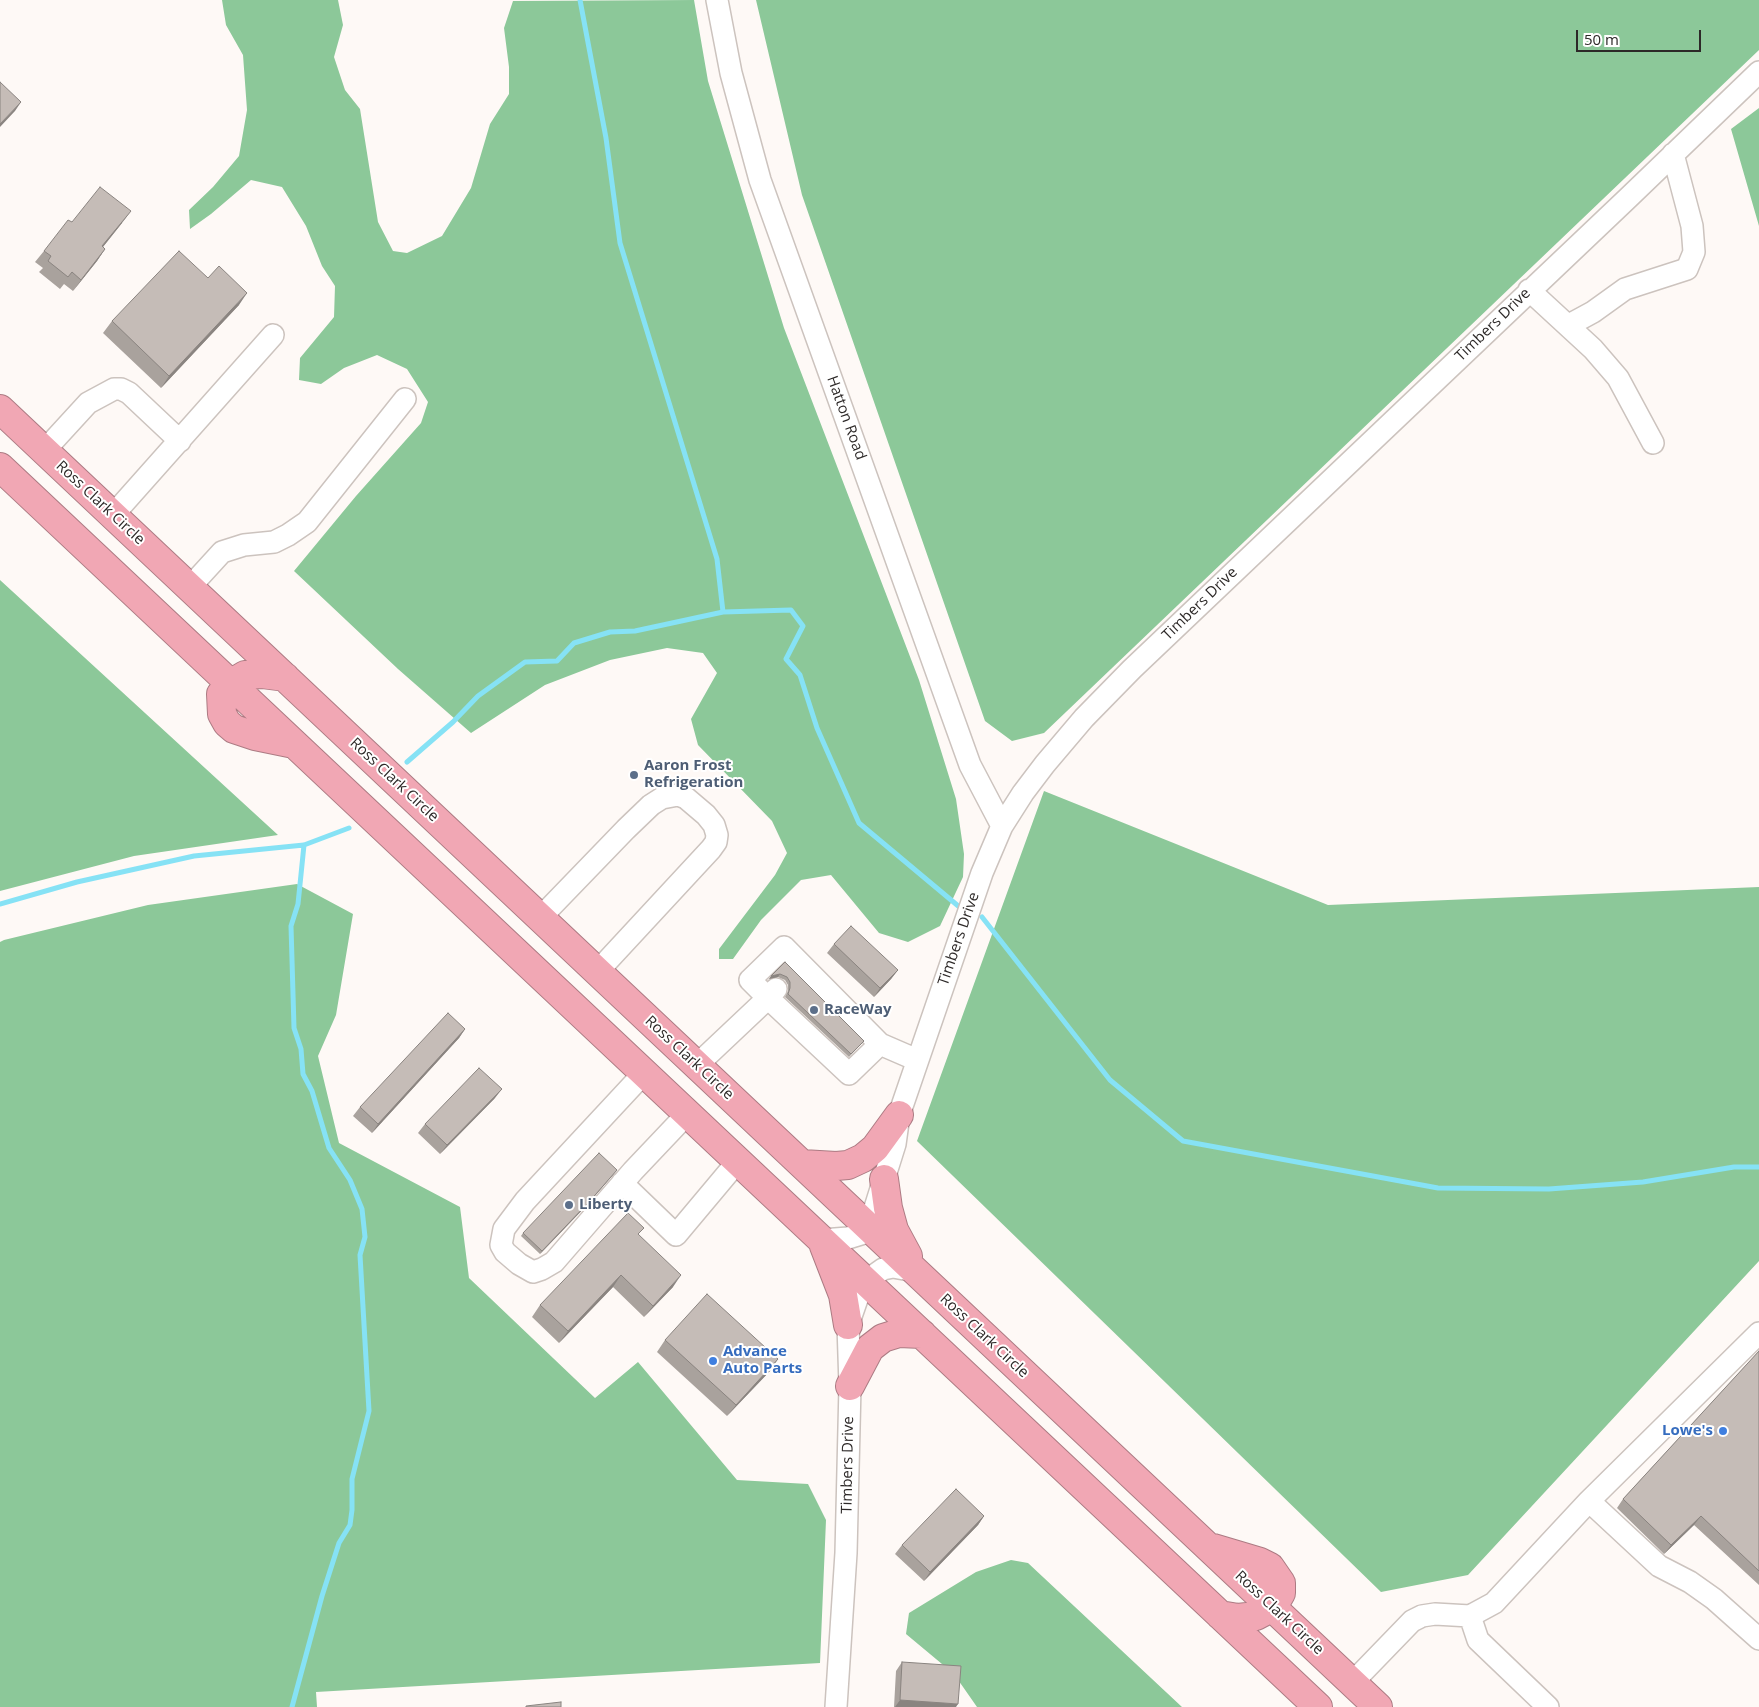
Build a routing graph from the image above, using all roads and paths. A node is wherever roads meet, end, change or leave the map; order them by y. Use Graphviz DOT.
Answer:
graph roads {
  1 [pos="718,0"];
  2 [pos="1759,72"];
  3 [pos="1673,154"];
  4 [pos="1529,290"];
  5 [pos="1569,325"];
  6 [pos="273,335"];
  7 [pos="405,399"];
  8 [pos="0,409"];
  9 [pos="180,441"];
  10 [pos="1653,443"];
  11 [pos="44,451"];
  12 [pos="8,475"];
  13 [pos="113,515"];
  14 [pos="190,587"];
  15 [pos="285,677"];
  16 [pos="230,684"];
  17 [pos="1002,826"];
  18 [pos="540,918"];
  19 [pos="597,972"];
  20 [pos="772,993"];
  21 [pos="880,1044"];
  22 [pos="917,1060"];
  23 [pos="697,1065"];
  24 [pos="644,1073"];
  25 [pos="688,1113"];
  26 [pos="899,1115"];
  27 [pos="738,1161"];
  28 [pos="802,1164"];
  29 [pos="884,1179"];
  30 [pos="622,1183"];
  31 [pos="869,1227"];
  32 [pos="822,1240"];
  33 [pos="915,1271"];
  34 [pos="866,1281"];
  35 [pos="848,1325"];
  36 [pos="1759,1333"];
  37 [pos="922,1334"];
  38 [pos="850,1386"];
  39 [pos="1589,1501"];
  40 [pos="1273,1608"];
  41 [pos="1220,1615"];
  42 [pos="1470,1616"];
  43 [pos="1759,1639"];
  44 [pos="1352,1683"];
  45 [pos="1308,1703"];
  46 [pos="836,1707"];
  47 [pos="1331,1707"];
  48 [pos="1378,1707"];
  49 [pos="1548,1707"];
  1 -- 17 [label="street, Hatton Road"];
  2 -- 3 [label="street, Timbers Drive"];
  3 -- 4 [label="street, Timbers Drive"];
  3 -- 5 [label="street"];
  4 -- 5 [label="street"];
  4 -- 17 [label="street, Timbers Drive"];
  5 -- 10 [label="street"];
  6 -- 9 [label="street"];
  7 -- 14 [label="street"];
  8 -- 11 [label="highway, Ross Clark Circle"];
  9 -- 11 [label="street"];
  9 -- 13 [label="street"];
  11 -- 12 [label="highway"];
  11 -- 13 [label="highway, Ross Clark Circle"];
  12 -- 16 [label="highway"];
  13 -- 14 [label="highway, Ross Clark Circle"];
  14 -- 15 [label="highway, Ross Clark Circle"];
  15 -- 16 [label="highway"];
  15 -- 18 [label="highway, Ross Clark Circle"];
  16 -- 24 [label="highway"];
  17 -- 22 [label="street, Timbers Drive"];
  18 -- 19 [label="highway, Ross Clark Circle"];
  18 -- 19 [label="street"];
  19 -- 23 [label="highway, Ross Clark Circle"];
  20 -- 21 [label="street"];
  20 -- 21 [label="street"];
  20 -- 23 [label="street"];
  21 -- 22 [label="street"];
  22 -- 26 [label="street, Timbers Drive"];
  23 -- 28 [label="highway, Ross Clark Circle"];
  24 -- 25 [label="highway"];
  24 -- 30 [label="street"];
  25 -- 27 [label="highway"];
  25 -- 30 [label="street"];
  26 -- 28 [label="highway"];
  26 -- 29 [label="street, Timbers Drive"];
  27 -- 30 [label="street"];
  27 -- 32 [label="highway"];
  28 -- 31 [label="highway, Ross Clark Circle"];
  29 -- 31 [label="street, Timbers Drive"];
  29 -- 33 [label="highway"];
  31 -- 32 [label="street"];
  31 -- 33 [label="highway, Ross Clark Circle"];
  32 -- 34 [label="highway"];
  32 -- 35 [label="highway"];
  33 -- 34 [label="street"];
  33 -- 40 [label="highway, Ross Clark Circle"];
  34 -- 35 [label="street, Timbers Drive"];
  34 -- 37 [label="highway"];
  35 -- 38 [label="street, Timbers Drive"];
  36 -- 39 [label="street"];
  37 -- 38 [label="highway"];
  37 -- 41 [label="highway"];
  38 -- 46 [label="street, Timbers Drive"];
  39 -- 42 [label="street"];
  39 -- 43 [label="street"];
  40 -- 41 [label="highway"];
  40 -- 44 [label="highway, Ross Clark Circle"];
  41 -- 45 [label="highway"];
  42 -- 44 [label="street"];
  42 -- 49 [label="street"];
  44 -- 47 [label="highway"];
  44 -- 48 [label="highway, Ross Clark Circle"];
}
